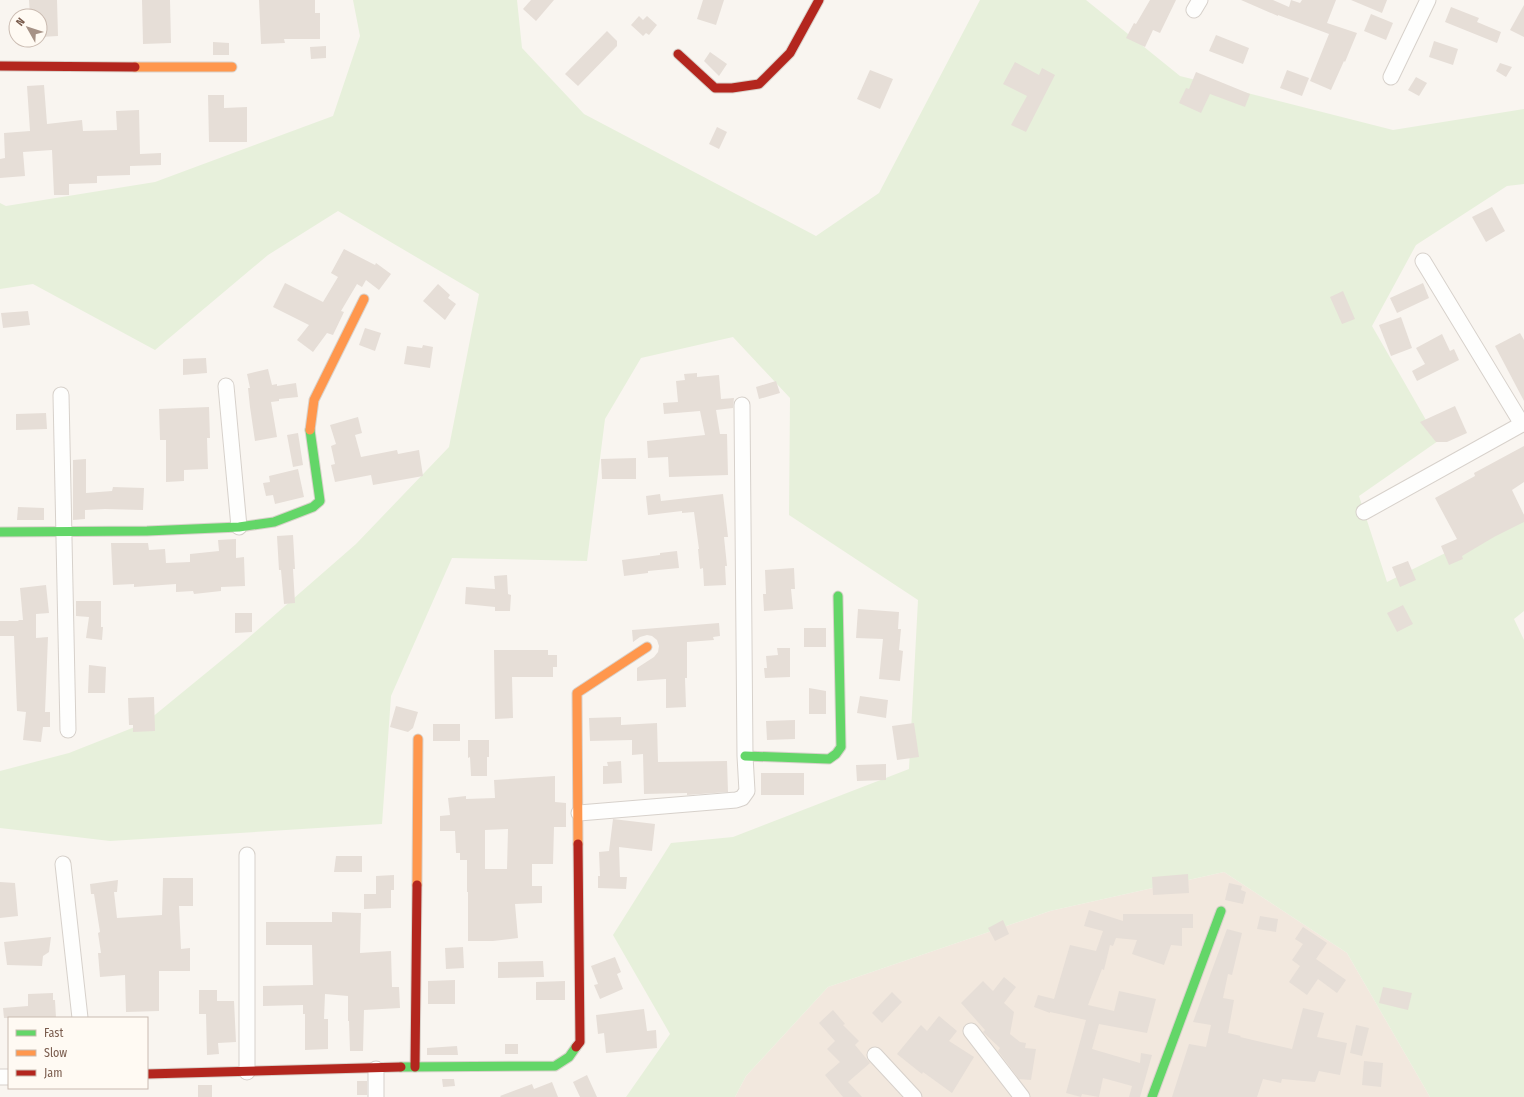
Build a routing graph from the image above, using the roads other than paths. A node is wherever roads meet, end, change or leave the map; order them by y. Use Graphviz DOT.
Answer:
graph roads {
  1 [pos="819,0"];
  2 [pos="1428,0"];
  3 [pos="678,54"];
  4 [pos="0,66"];
  5 [pos="232,67"];
  6 [pos="1391,77"];
  7 [pos="1423,261"];
  8 [pos="364,299"];
  9 [pos="226,386"];
  10 [pos="61,395"];
  11 [pos="742,405"];
  12 [pos="1523,423"];
  13 [pos="1364,512"];
  14 [pos="239,527"];
  15 [pos="0,532"];
  16 [pos="64,532"];
  17 [pos="838,596"];
  18 [pos="647,647"];
  19 [pos="68,730"];
  20 [pos="418,739"];
  21 [pos="745,756"];
  22 [pos="579,813"];
  23 [pos="247,855"];
  24 [pos="63,864"];
  25 [pos="1221,911"];
  26 [pos="80,1017"];
  27 [pos="971,1031"];
  28 [pos="875,1055"];
  29 [pos="415,1067"];
  30 [pos="376,1069"];
  31 [pos="247,1072"];
  32 [pos="148,1074"];
  33 [pos="376,1097"];
  34 [pos="914,1097"];
  35 [pos="1022,1097"];
  36 [pos="1152,1097"];
  1 -- 3 [label="street"];
  2 -- 6 [label="street"];
  4 -- 5 [label="street"];
  7 -- 12 [label="street"];
  8 -- 14 [label="street"];
  9 -- 14 [label="street"];
  10 -- 16 [label="street"];
  11 -- 21 [label="street"];
  12 -- 13 [label="street"];
  14 -- 16 [label="street"];
  15 -- 16 [label="street"];
  16 -- 19 [label="street"];
  17 -- 21 [label="street"];
  18 -- 22 [label="street"];
  20 -- 29 [label="street"];
  21 -- 22 [label="street"];
  22 -- 29 [label="street"];
  23 -- 31 [label="street"];
  24 -- 26 [label="street"];
  25 -- 36 [label="street"];
  27 -- 35 [label="street"];
  28 -- 34 [label="street"];
  29 -- 30 [label="street"];
  30 -- 31 [label="street"];
  30 -- 33 [label="street"];
  31 -- 32 [label="street"];
}
